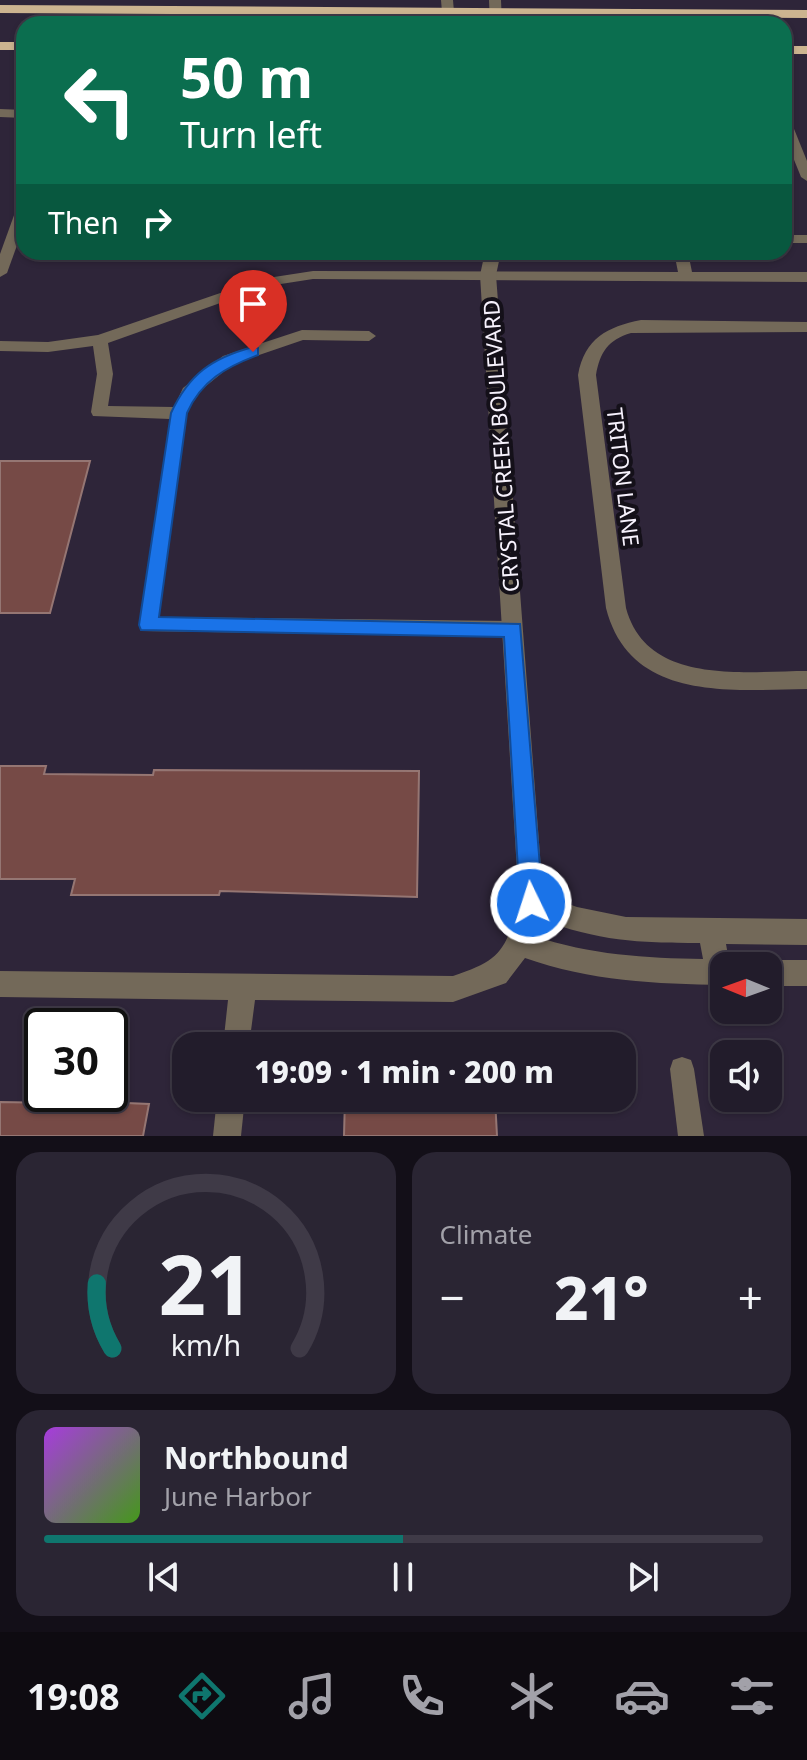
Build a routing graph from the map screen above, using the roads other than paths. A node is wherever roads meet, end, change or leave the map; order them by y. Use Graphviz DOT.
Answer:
graph roads {
  1 [pos="0,9"];
  2 [pos="448,12"];
  3 [pos="496,12"];
  4 [pos="807,14"];
  5 [pos="792,139"];
  6 [pos="807,177"];
  7 [pos="16,229"];
  8 [pos="481,260"];
  9 [pos="491,260"];
  10 [pos="683,260"];
  11 [pos="0,273"];
  12 [pos="488,275"];
  13 [pos="686,276"];
  14 [pos="807,277"];
  15 [pos="807,327"];
  16 [pos="369,336"];
  17 [pos="100,340"];
  18 [pos="0,346"];
  19 [pos="179,413"];
  20 [pos="513,629"];
  21 [pos="807,680"];
  22 [pos="531,903"];
  23 [pos="711,931"];
  24 [pos="807,932"];
  25 [pos="520,944"];
  26 [pos="716,952"];
  27 [pos="710,972"];
  28 [pos="782,973"];
  29 [pos="807,973"];
  30 [pos="0,984"];
  31 [pos="243,987"];
  32 [pos="238,1032"];
  33 [pos="682,1069"];
  34 [pos="230,1112"];
  35 [pos="227,1136"];
  36 [pos="691,1136"];
  1 -- 2 [label="highway"];
  2 -- 3 [label="highway"];
  3 -- 4 [label="highway"];
  5 -- 6 [label="lane"];
  7 -- 11 [label="lane"];
  8 -- 12 [label="street, CRYSTAL CREEK BOULEVARD"];
  9 -- 12 [label="street, CRYSTAL CREEK BOULEVARD"];
  10 -- 13 [label="lane"];
  12 -- 13 [label="lane"];
  12 -- 17 [label="lane"];
  12 -- 20 [label="street, CRYSTAL CREEK BOULEVARD"];
  13 -- 14 [label="lane"];
  15 -- 21 [label="street, TRITON LANE"];
  16 -- 19 [label="lane"];
  17 -- 18 [label="lane"];
  17 -- 19 [label="lane"];
  19 -- 20 [label="lane"];
  20 -- 22 [label="street, CRYSTAL CREEK BOULEVARD"];
  22 -- 23 [label="street"];
  22 -- 25 [label="street, CRYSTAL CREEK BOULEVARD"];
  23 -- 24 [label="street"];
  23 -- 26 [label="street"];
  25 -- 27 [label="street"];
  25 -- 31 [label="street, CRYSTAL CREEK BOULEVARD"];
  28 -- 29 [label="street"];
  30 -- 31 [label="street, CRYSTAL CREEK BOULEVARD"];
  31 -- 32 [label="street"];
  33 -- 36 [label="lane"];
  34 -- 35 [label="street"];
}
